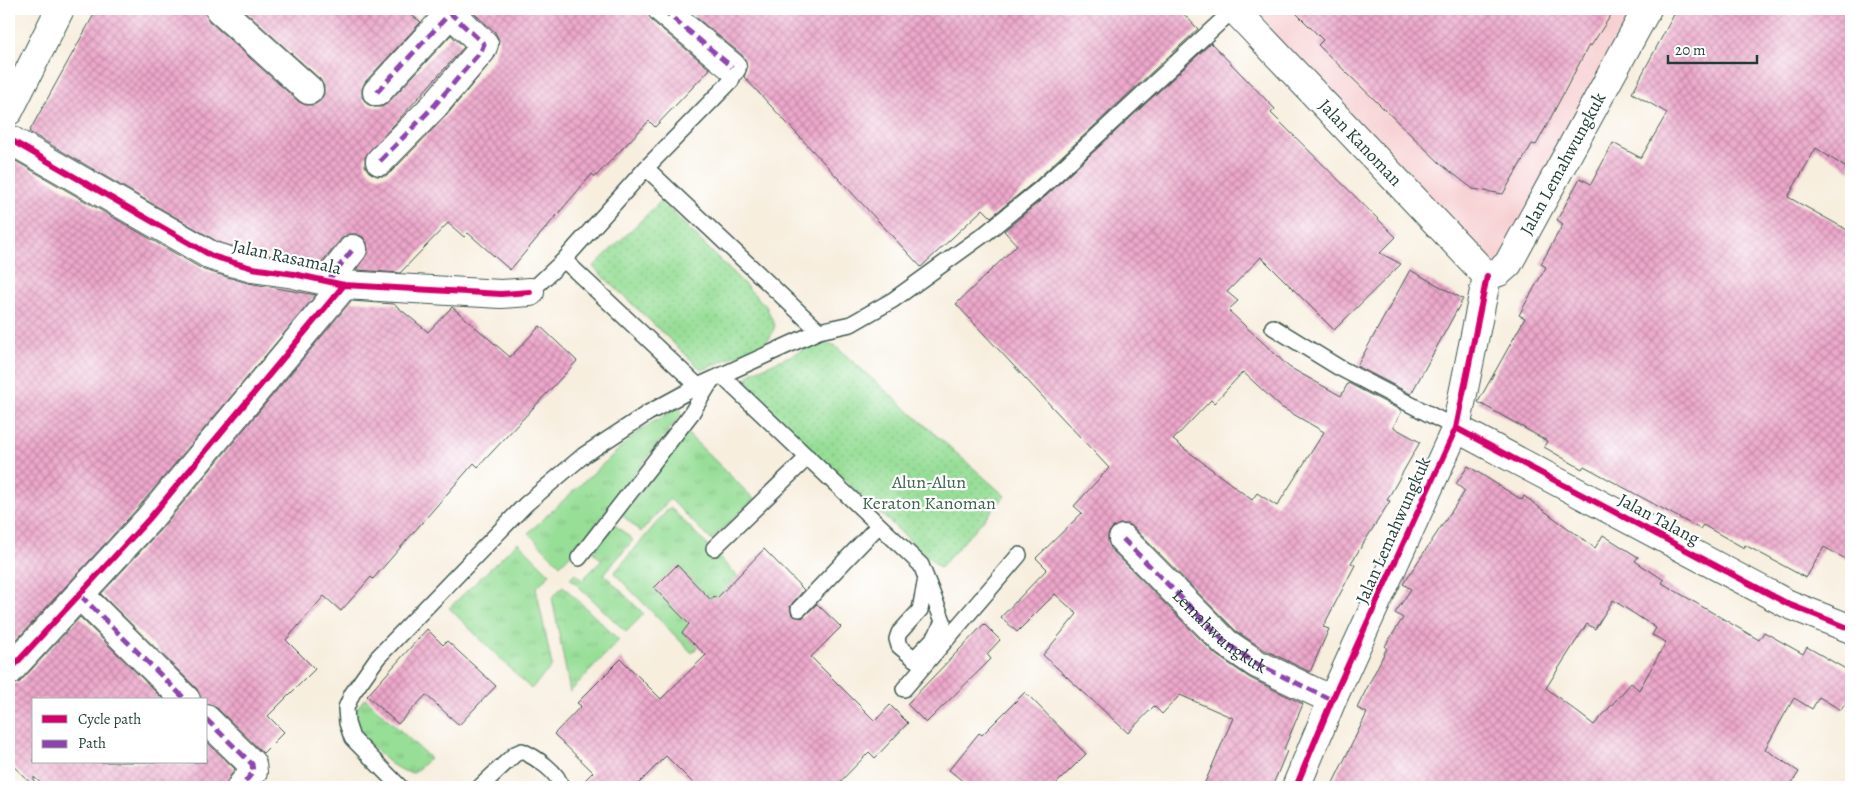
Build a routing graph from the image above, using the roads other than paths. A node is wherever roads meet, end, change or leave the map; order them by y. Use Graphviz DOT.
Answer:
graph roads {
  1 [pos="60,9"];
  2 [pos="219,9"];
  3 [pos="662,9"];
  4 [pos="1234,9"];
  5 [pos="1647,9"];
  6 [pos="452,11"];
  7 [pos="732,68"];
  8 [pos="309,90"];
  9 [pos="377,92"];
  10 [pos="9,111"];
  11 [pos="9,139"];
  12 [pos="380,160"];
  13 [pos="646,168"];
  14 [pos="353,249"];
  15 [pos="564,260"];
  16 [pos="1487,276"];
  17 [pos="335,283"];
  18 [pos="530,292"];
  19 [pos="1273,326"];
  20 [pos="819,331"];
  21 [pos="710,381"];
  22 [pos="1456,428"];
  23 [pos="808,457"];
  24 [pos="879,525"];
  25 [pos="1123,539"];
  26 [pos="714,548"];
  27 [pos="1020,555"];
  28 [pos="579,558"];
  29 [pos="926,578"];
  30 [pos="80,595"];
  31 [pos="800,609"];
  32 [pos="1851,629"];
  33 [pos="919,662"];
  34 [pos="9,671"];
  35 [pos="904,690"];
  36 [pos="184,698"];
  37 [pos="1332,700"];
  38 [pos="208,722"];
  39 [pos="241,787"];
  40 [pos="400,787"];
  41 [pos="480,787"];
  42 [pos="561,787"];
  43 [pos="1296,787"];
  1 -- 10 [label="street"];
  2 -- 8 [label="street"];
  3 -- 7 [label="street"];
  4 -- 16 [label="street, Jalan Kanoman"];
  4 -- 20 [label="lane"];
  5 -- 16 [label="street, Jalan Lemahwungkuk"];
  6 -- 9 [label="street"];
  6 -- 12 [label="street"];
  7 -- 13 [label="lane"];
  11 -- 17 [label="street, Jalan Rasamala"];
  13 -- 15 [label="lane"];
  13 -- 20 [label="lane"];
  14 -- 17 [label="street"];
  15 -- 18 [label="lane"];
  15 -- 21 [label="lane"];
  16 -- 22 [label="street, Jalan Lemahwungkuk"];
  17 -- 18 [label="street, Jalan Rasamala"];
  17 -- 30 [label="street"];
  19 -- 22 [label="lane"];
  20 -- 21 [label="lane"];
  21 -- 23 [label="lane"];
  21 -- 28 [label="lane"];
  21 -- 40 [label="lane"];
  22 -- 32 [label="street, Jalan Talang"];
  22 -- 37 [label="street, Jalan Lemahwungkuk"];
  23 -- 24 [label="lane"];
  23 -- 26 [label="lane"];
  24 -- 29 [label="lane"];
  24 -- 31 [label="lane"];
  25 -- 37 [label="street, Lemahwungkuk"];
  27 -- 33 [label="lane"];
  29 -- 33 [label="lane"];
  29 -- 33 [label="lane"];
  30 -- 34 [label="street"];
  30 -- 36 [label="street"];
  33 -- 35 [label="lane"];
  37 -- 43 [label="street, Jalan Lemahwungkuk"];
  38 -- 39 [label="street"];
  41 -- 42 [label="lane"];
}
